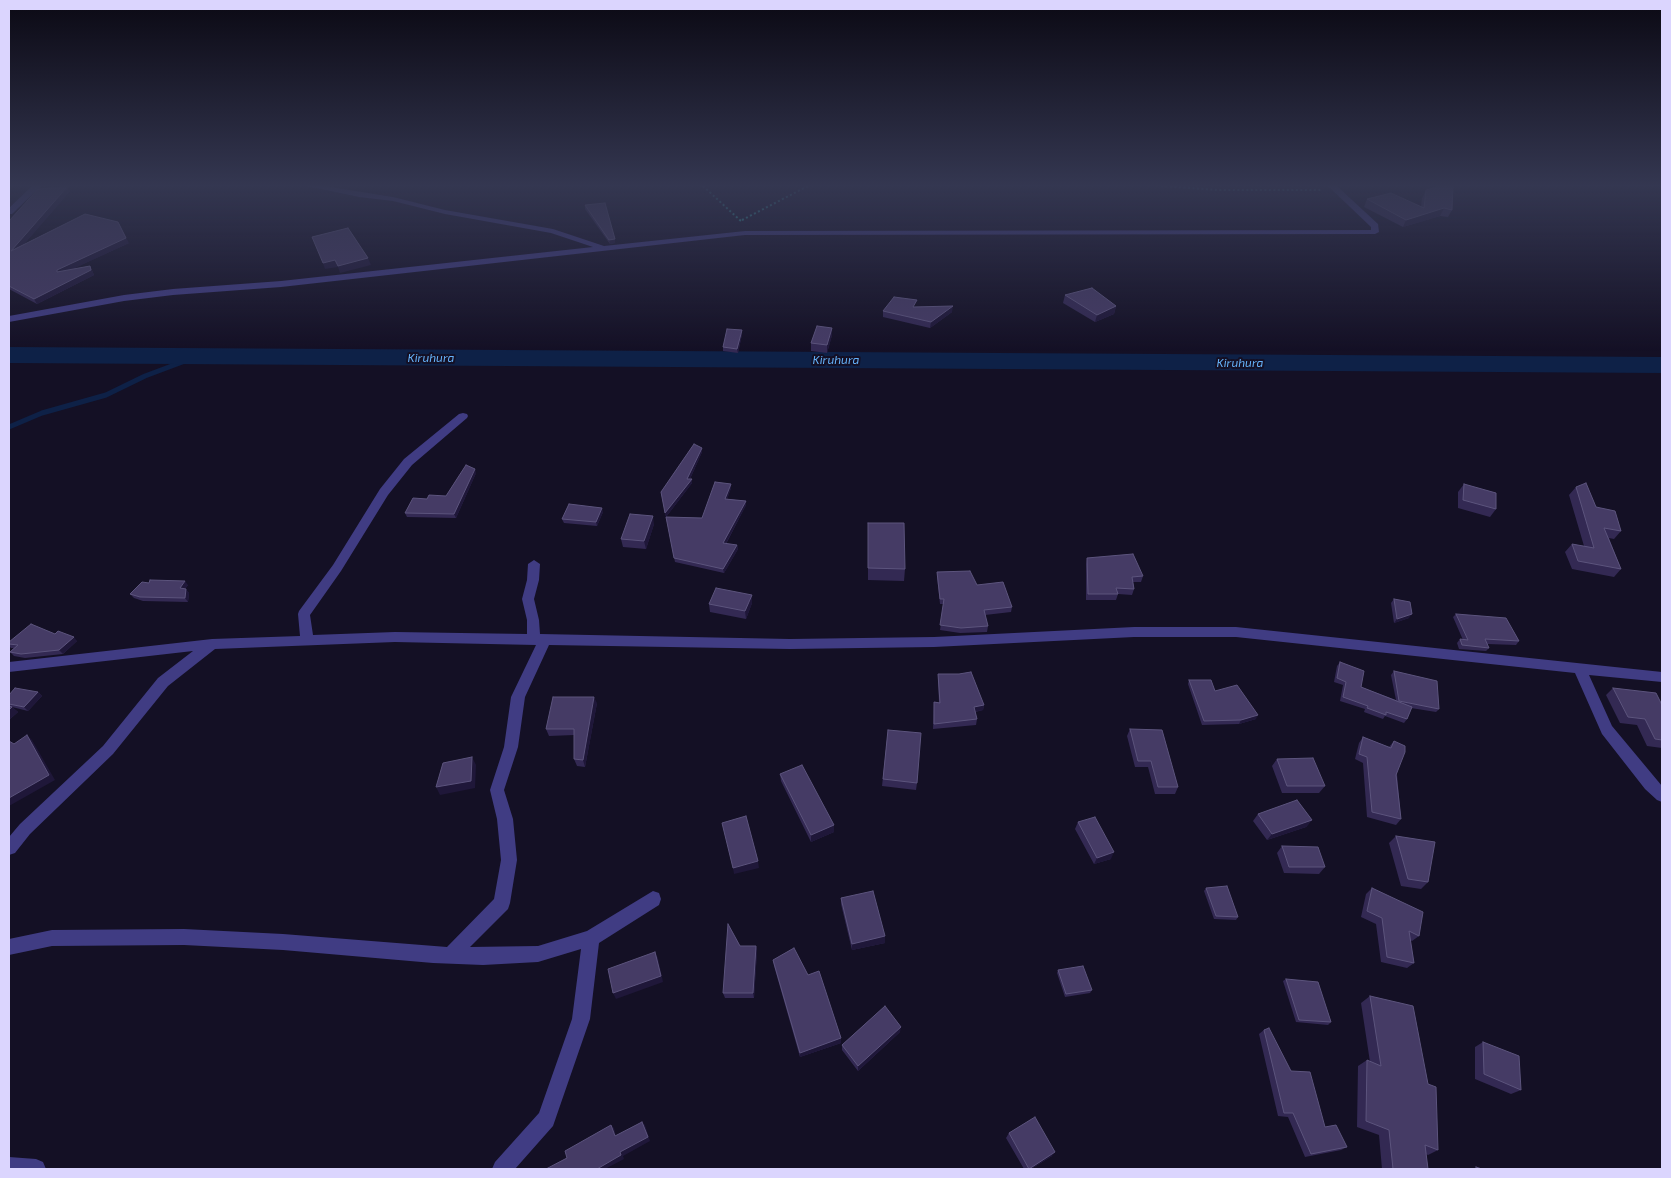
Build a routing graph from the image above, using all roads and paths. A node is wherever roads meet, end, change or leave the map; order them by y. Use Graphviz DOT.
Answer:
graph roads {
  1 [pos="584,241"];
  2 [pos="671,241"];
  3 [pos="605,248"];
  4 [pos="9,319"];
  5 [pos="462,416"];
  6 [pos="534,564"];
  7 [pos="307,640"];
  8 [pos="540,640"];
  9 [pos="212,644"];
  10 [pos="9,667"];
  11 [pos="1580,669"];
  12 [pos="1662,677"];
  13 [pos="1662,795"];
  14 [pos="9,848"];
  15 [pos="653,899"];
  16 [pos="590,938"];
  17 [pos="9,947"];
  18 [pos="451,955"];
  19 [pos="9,1167"];
  20 [pos="36,1169"];
  21 [pos="502,1169"];
  1 -- 3 [label="street"];
  2 -- 3 [label="street"];
  3 -- 4 [label="street"];
  5 -- 7 [label="street"];
  6 -- 8 [label="street"];
  7 -- 8 [label="street"];
  7 -- 9 [label="street"];
  8 -- 11 [label="street"];
  8 -- 18 [label="street"];
  9 -- 10 [label="street"];
  9 -- 14 [label="street"];
  11 -- 12 [label="street"];
  11 -- 13 [label="street"];
  15 -- 16 [label="street"];
  16 -- 18 [label="street"];
  16 -- 21 [label="street"];
  17 -- 18 [label="street"];
  19 -- 20 [label="street"];
}
